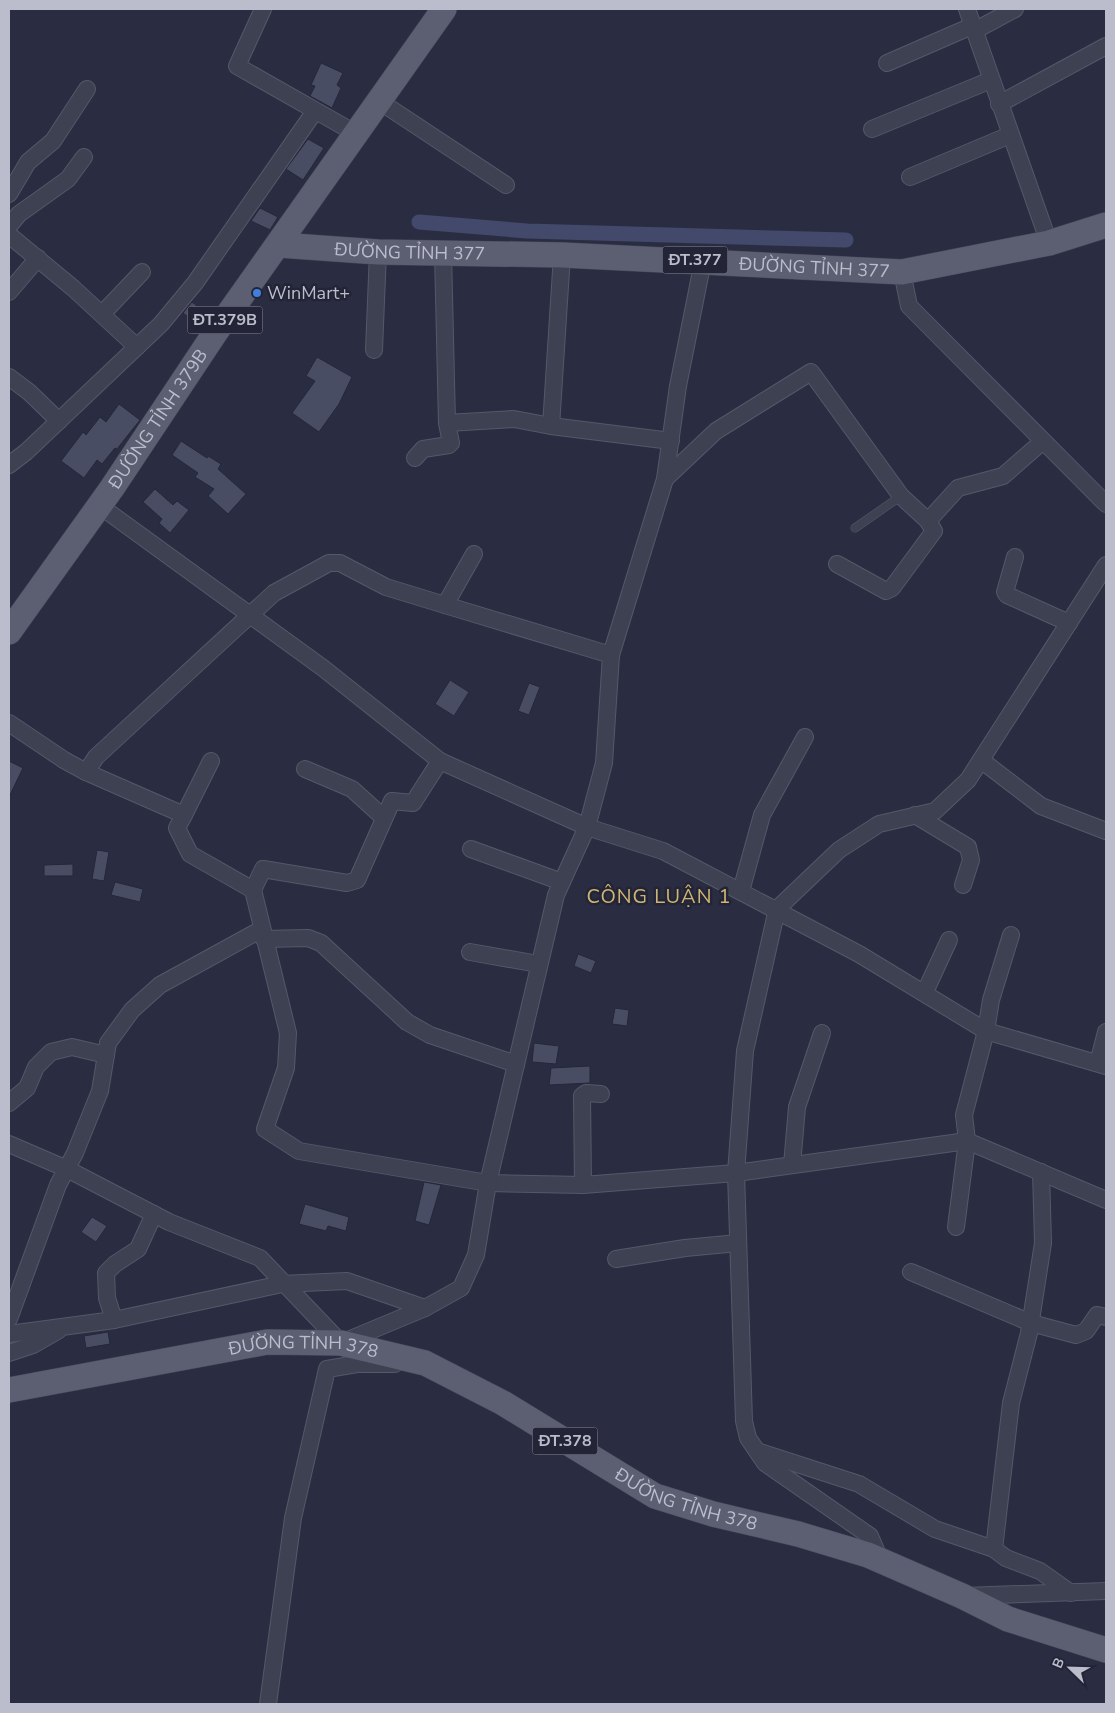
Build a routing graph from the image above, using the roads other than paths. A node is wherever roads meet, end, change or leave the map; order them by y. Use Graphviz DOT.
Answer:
graph roads {
  1 [pos="263,9"];
  2 [pos="444,9"];
  3 [pos="967,9"];
  4 [pos="1016,9"];
  5 [pos="973,29"];
  6 [pos="1106,46"];
  7 [pos="887,62"];
  8 [pos="991,80"];
  9 [pos="87,89"];
  10 [pos="379,101"];
  11 [pos="999,104"];
  12 [pos="315,110"];
  13 [pos="872,129"];
  14 [pos="355,133"];
  15 [pos="1010,135"];
  16 [pos="84,158"];
  17 [pos="910,177"];
  18 [pos="506,185"];
  19 [pos="9,194"];
  20 [pos="1106,225"];
  21 [pos="9,226"];
  22 [pos="9,235"];
  23 [pos="1049,243"];
  24 [pos="279,245"];
  25 [pos="378,252"];
  26 [pos="443,253"];
  27 [pos="562,255"];
  28 [pos="38,258"];
  29 [pos="703,261"];
  30 [pos="142,272"];
  31 [pos="902,272"];
  32 [pos="9,292"];
  33 [pos="102,314"];
  34 [pos="137,346"];
  35 [pos="374,350"];
  36 [pos="9,377"];
  37 [pos="60,421"];
  38 [pos="447,424"];
  39 [pos="551,426"];
  40 [pos="671,441"];
  41 [pos="1043,441"];
  42 [pos="415,458"];
  43 [pos="9,465"];
  44 [pos="665,479"];
  45 [pos="901,496"];
  46 [pos="1106,504"];
  47 [pos="100,506"];
  48 [pos="928,521"];
  49 [pos="855,528"];
  50 [pos="474,554"];
  51 [pos="1015,557"];
  52 [pos="837,564"];
  53 [pos="1106,565"];
  54 [pos="445,605"];
  55 [pos="252,616"];
  56 [pos="1069,623"];
  57 [pos="9,632"];
  58 [pos="611,655"];
  59 [pos="9,723"];
  60 [pos="805,737"];
  61 [pos="981,760"];
  62 [pos="211,761"];
  63 [pos="440,761"];
  64 [pos="305,769"];
  65 [pos="86,772"];
  66 [pos="184,815"];
  67 [pos="915,815"];
  68 [pos="384,818"];
  69 [pos="587,827"];
  70 [pos="1106,831"];
  71 [pos="471,849"];
  72 [pos="562,882"];
  73 [pos="963,885"];
  74 [pos="253,890"];
  75 [pos="741,891"];
  76 [pos="776,909"];
  77 [pos="263,934"];
  78 [pos="1011,935"];
  79 [pos="949,940"];
  80 [pos="470,952"];
  81 [pos="538,964"];
  82 [pos="925,992"];
  83 [pos="986,1031"];
  84 [pos="1106,1032"];
  85 [pos="822,1033"];
  86 [pos="106,1055"];
  87 [pos="516,1064"];
  88 [pos="1102,1064"];
  89 [pos="601,1094"];
  90 [pos="9,1103"];
  91 [pos="968,1141"];
  92 [pos="9,1144"];
  93 [pos="792,1166"];
  94 [pos="67,1169"];
  95 [pos="1041,1172"];
  96 [pos="736,1173"];
  97 [pos="488,1182"];
  98 [pos="583,1185"];
  99 [pos="1106,1200"];
  100 [pos="154,1214"];
  101 [pos="956,1228"];
  102 [pos="738,1243"];
  103 [pos="616,1259"];
  104 [pos="911,1272"];
  105 [pos="282,1284"];
  106 [pos="426,1308"];
  107 [pos="1106,1317"];
  108 [pos="9,1318"];
  109 [pos="114,1320"];
  110 [pos="1031,1323"];
  111 [pos="65,1326"];
  112 [pos="9,1334"];
  113 [pos="341,1344"];
  114 [pos="9,1353"];
  115 [pos="425,1363"];
  116 [pos="9,1390"];
  117 [pos="757,1450"];
  118 [pos="994,1549"];
  119 [pos="881,1562"];
  120 [pos="1105,1590"];
  121 [pos="1071,1593"];
  122 [pos="962,1596"];
  123 [pos="1106,1650"];
  124 [pos="268,1704"];
  1 -- 12 [label="street"];
  2 -- 10 [label="main road, ĐƯỜNG TỈNH 379B / ĐT.379B"];
  3 -- 5 [label="street"];
  4 -- 5 [label="street"];
  5 -- 7 [label="street"];
  5 -- 8 [label="street"];
  6 -- 11 [label="street"];
  8 -- 11 [label="street"];
  8 -- 13 [label="street"];
  9 -- 19 [label="street"];
  10 -- 14 [label="main road, ĐƯỜNG TỈNH 379B / ĐT.379B"];
  10 -- 18 [label="street"];
  11 -- 15 [label="street"];
  12 -- 14 [label="street"];
  12 -- 34 [label="street"];
  14 -- 24 [label="main road, ĐƯỜNG TỈNH 379B / ĐT.379B"];
  15 -- 17 [label="street"];
  15 -- 23 [label="street"];
  16 -- 21 [label="street"];
  20 -- 23 [label="main road, ĐƯỜNG TỈNH 377 / ĐT.377"];
  22 -- 28 [label="street"];
  23 -- 31 [label="main road, ĐƯỜNG TỈNH 377 / ĐT.377"];
  24 -- 25 [label="main road, ĐƯỜNG TỈNH 377 / ĐT.377"];
  24 -- 47 [label="main road, ĐƯỜNG TỈNH 379B / ĐT.379B"];
  25 -- 26 [label="main road, ĐƯỜNG TỈNH 377 / ĐT.377"];
  25 -- 35 [label="street"];
  26 -- 27 [label="main road, ĐƯỜNG TỈNH 377 / ĐT.377"];
  26 -- 38 [label="street"];
  27 -- 29 [label="main road, ĐƯỜNG TỈNH 377 / ĐT.377"];
  27 -- 39 [label="street"];
  28 -- 32 [label="street"];
  28 -- 33 [label="street"];
  29 -- 31 [label="main road, ĐƯỜNG TỈNH 377 / ĐT.377"];
  29 -- 40 [label="street"];
  30 -- 33 [label="street"];
  31 -- 41 [label="street"];
  33 -- 34 [label="street"];
  34 -- 37 [label="street"];
  36 -- 37 [label="street"];
  37 -- 43 [label="street"];
  38 -- 39 [label="street"];
  38 -- 42 [label="street"];
  39 -- 40 [label="street"];
  40 -- 44 [label="street"];
  41 -- 46 [label="street"];
  41 -- 48 [label="street"];
  44 -- 45 [label="street"];
  44 -- 58 [label="street"];
  45 -- 48 [label="street"];
  45 -- 49 [label="lane"];
  47 -- 55 [label="street"];
  47 -- 57 [label="main road, ĐƯỜNG TỈNH 379B / ĐT.379B"];
  48 -- 52 [label="street"];
  50 -- 54 [label="street"];
  51 -- 56 [label="street"];
  53 -- 56 [label="street"];
  54 -- 55 [label="street"];
  54 -- 58 [label="street"];
  55 -- 63 [label="street"];
  55 -- 65 [label="street"];
  56 -- 61 [label="street"];
  58 -- 69 [label="street"];
  59 -- 65 [label="street"];
  60 -- 75 [label="street"];
  61 -- 67 [label="street"];
  61 -- 70 [label="street"];
  62 -- 66 [label="street"];
  63 -- 68 [label="street"];
  63 -- 69 [label="street"];
  64 -- 68 [label="street"];
  65 -- 66 [label="street"];
  66 -- 74 [label="street"];
  67 -- 73 [label="street"];
  67 -- 76 [label="street"];
  68 -- 74 [label="street"];
  69 -- 72 [label="street"];
  69 -- 75 [label="street"];
  71 -- 72 [label="street"];
  72 -- 81 [label="street"];
  74 -- 77 [label="street"];
  75 -- 76 [label="street"];
  76 -- 82 [label="street"];
  76 -- 96 [label="street"];
  77 -- 86 [label="street"];
  77 -- 87 [label="street"];
  77 -- 97 [label="street"];
  78 -- 83 [label="street"];
  79 -- 82 [label="street"];
  80 -- 81 [label="street"];
  81 -- 87 [label="street"];
  82 -- 83 [label="street"];
  83 -- 88 [label="street"];
  83 -- 91 [label="street"];
  84 -- 88 [label="street"];
  85 -- 93 [label="street"];
  86 -- 90 [label="street"];
  86 -- 94 [label="street"];
  87 -- 97 [label="street"];
  89 -- 98 [label="street"];
  91 -- 93 [label="street"];
  91 -- 95 [label="street"];
  91 -- 101 [label="street"];
  92 -- 94 [label="street"];
  93 -- 96 [label="street"];
  94 -- 100 [label="street"];
  94 -- 108 [label="street"];
  95 -- 99 [label="street"];
  95 -- 110 [label="street"];
  96 -- 98 [label="street"];
  96 -- 102 [label="street"];
  97 -- 98 [label="street"];
  97 -- 106 [label="street"];
  100 -- 105 [label="street"];
  100 -- 109 [label="street"];
  102 -- 103 [label="street"];
  102 -- 117 [label="street"];
  104 -- 110 [label="street"];
  105 -- 106 [label="street"];
  105 -- 109 [label="street"];
  105 -- 113 [label="street"];
  106 -- 113 [label="street"];
  107 -- 110 [label="street"];
  109 -- 111 [label="street"];
  110 -- 118 [label="street"];
  111 -- 112 [label="street"];
  111 -- 114 [label="street"];
  113 -- 115 [label="main road, ĐƯỜNG TỈNH 378 / ĐT.378"];
  113 -- 116 [label="main road, ĐƯỜNG TỈNH 378 / ĐT.378"];
  115 -- 119 [label="main road, ĐƯỜNG TỈNH 378 / ĐT.378"];
  115 -- 124 [label="street"];
  117 -- 118 [label="street"];
  117 -- 119 [label="street"];
  118 -- 121 [label="street"];
  119 -- 122 [label="main road, ĐƯỜNG TỈNH 378 / ĐT.378"];
  120 -- 121 [label="street"];
  121 -- 122 [label="street"];
  122 -- 123 [label="main road, ĐƯỜNG TỈNH 378 / ĐT.378"];
}
